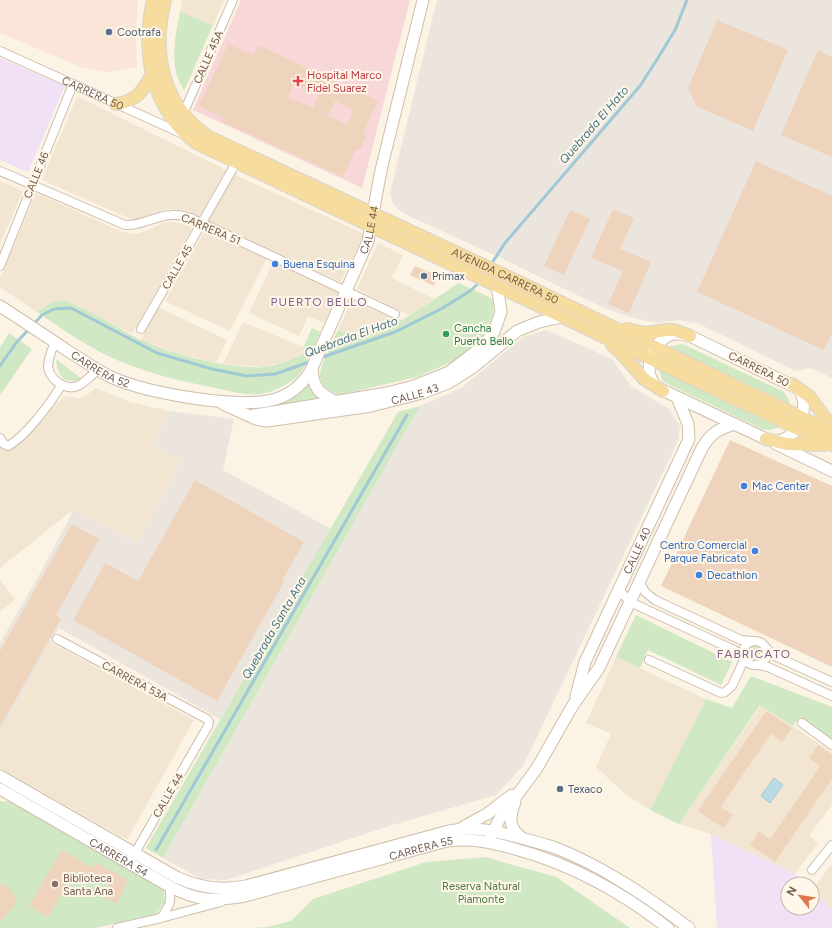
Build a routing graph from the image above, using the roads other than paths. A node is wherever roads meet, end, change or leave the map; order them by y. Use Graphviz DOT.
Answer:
graph roads {
  1 [pos="153,0"];
  2 [pos="165,0"];
  3 [pos="233,0"];
  4 [pos="423,0"];
  5 [pos="0,51"];
  6 [pos="152,74"];
  7 [pos="73,84"];
  8 [pos="116,104"];
  9 [pos="183,114"];
  10 [pos="186,135"];
  11 [pos="236,163"];
  12 [pos="0,171"];
  13 [pos="32,185"];
  14 [pos="373,214"];
  15 [pos="202,224"];
  16 [pos="371,226"];
  17 [pos="0,266"];
  18 [pos="470,266"];
  19 [pos="496,280"];
  20 [pos="347,291"];
  21 [pos="0,306"];
  22 [pos="395,314"];
  23 [pos="562,317"];
  24 [pos="600,321"];
  25 [pos="141,329"];
  26 [pos="595,332"];
  27 [pos="690,336"];
  28 [pos="55,342"];
  29 [pos="656,348"];
  30 [pos="651,359"];
  31 [pos="312,368"];
  32 [pos="97,370"];
  33 [pos="792,384"];
  34 [pos="62,386"];
  35 [pos="663,391"];
  36 [pos="677,397"];
  37 [pos="215,400"];
  38 [pos="336,402"];
  39 [pos="250,416"];
  40 [pos="801,417"];
  41 [pos="734,424"];
  42 [pos="832,427"];
  43 [pos="796,429"];
  44 [pos="832,432"];
  45 [pos="0,438"];
  46 [pos="766,439"];
  47 [pos="832,445"];
  48 [pos="832,471"];
  49 [pos="639,581"];
  50 [pos="619,590"];
  51 [pos="630,602"];
  52 [pos="57,639"];
  53 [pos="752,641"];
  54 [pos="766,648"];
  55 [pos="744,658"];
  56 [pos="649,660"];
  57 [pos="758,665"];
  58 [pos="832,682"];
  59 [pos="832,696"];
  60 [pos="574,705"];
  61 [pos="802,723"];
  62 [pos="208,726"];
  63 [pos="832,745"];
  64 [pos="0,776"];
  65 [pos="522,788"];
  66 [pos="1,790"];
  67 [pos="458,829"];
  68 [pos="494,830"];
  69 [pos="523,838"];
  70 [pos="488,842"];
  71 [pos="832,845"];
  72 [pos="131,859"];
  73 [pos="812,870"];
  74 [pos="168,886"];
  75 [pos="236,888"];
  76 [pos="245,896"];
  77 [pos="161,918"];
  78 [pos="117,928"];
  79 [pos="668,928"];
  80 [pos="689,928"];
  1 -- 6 [label="main road, AVENIDA CARRERA 50"];
  2 -- 9 [label="main road, AVENIDA CARRERA 50"];
  3 -- 9 [label="street, CALLE 45A"];
  4 -- 14 [label="main road, CALLE 44"];
  5 -- 7 [label="street, CARRERA 50"];
  6 -- 8 [label="main road"];
  6 -- 10 [label="main road, AVENIDA CARRERA 50"];
  7 -- 8 [label="street, CARRERA 50"];
  7 -- 13 [label="street, CALLE 46"];
  8 -- 10 [label="street, CARRERA 50"];
  9 -- 14 [label="main road, AVENIDA CARRERA 50"];
  10 -- 11 [label="main road, AVENIDA CARRERA 50"];
  11 -- 15 [label="street, CALLE 45"];
  11 -- 16 [label="main road, AVENIDA CARRERA 50"];
  12 -- 13 [label="street, CARRERA 51"];
  13 -- 15 [label="street, CARRERA 51"];
  13 -- 17 [label="street, CALLE 46"];
  14 -- 16 [label="main road, CALLE 44"];
  14 -- 18 [label="main road, AVENIDA CARRERA 50"];
  15 -- 20 [label="street, CARRERA 51"];
  15 -- 25 [label="street, CALLE 45"];
  16 -- 18 [label="main road, AVENIDA CARRERA 50"];
  16 -- 20 [label="main road, CALLE 44"];
  18 -- 19 [label="main road, AVENIDA CARRERA 50"];
  19 -- 23 [label="main road, AVENIDA CARRERA 50"];
  19 -- 24 [label="main road, AVENIDA CARRERA 50"];
  19 -- 38 [label="main road, CALLE 43"];
  20 -- 22 [label="street, CARRERA 51"];
  20 -- 31 [label="main road, CALLE 44"];
  21 -- 28 [label="main road, CARRERA 52"];
  23 -- 26 [label="main road, AVENIDA CARRERA 50"];
  23 -- 39 [label="main road, CALLE 43"];
  24 -- 27 [label="main road"];
  24 -- 29 [label="main road, AVENIDA CARRERA 50"];
  26 -- 30 [label="main road, AVENIDA CARRERA 50"];
  26 -- 35 [label="main road"];
  27 -- 29 [label="main road, CARRERA 50"];
  27 -- 33 [label="main road, CARRERA 50"];
  28 -- 32 [label="main road, CARRERA 52"];
  28 -- 34 [label="street"];
  29 -- 30 [label="main road, CARRERA 50"];
  29 -- 40 [label="main road, AVENIDA CARRERA 50"];
  30 -- 35 [label="main road, CARRERA 50"];
  30 -- 43 [label="main road, AVENIDA CARRERA 50"];
  31 -- 37 [label="main road, CALLE 44"];
  31 -- 38 [label="main road"];
  32 -- 34 [label="street"];
  32 -- 37 [label="main road, CARRERA 52"];
  33 -- 40 [label="main road, CARRERA 50"];
  33 -- 42 [label="main road"];
  34 -- 45 [label="street"];
  35 -- 36 [label="main road, CARRERA 50"];
  36 -- 41 [label="main road, CARRERA 50"];
  36 -- 50 [label="main road, CALLE 40"];
  37 -- 39 [label="main road, CALLE 43"];
  38 -- 39 [label="main road, CALLE 43"];
  40 -- 43 [label="main road, CARRERA 50"];
  40 -- 44 [label="main road, AVENIDA CARRERA 50"];
  41 -- 46 [label="main road, CARRERA 50"];
  41 -- 49 [label="main road, CALLE 40"];
  43 -- 46 [label="main road, CARRERA 50"];
  43 -- 47 [label="main road, AVENIDA CARRERA 50"];
  46 -- 47 [label="main road"];
  46 -- 48 [label="main road"];
  49 -- 51 [label="main road, CALLE 40"];
  49 -- 53 [label="street"];
  50 -- 51 [label="street"];
  50 -- 60 [label="main road, CALLE 40"];
  51 -- 55 [label="street"];
  51 -- 60 [label="main road, CALLE 40"];
  52 -- 62 [label="street, CARRERA 53A"];
  53 -- 54 [label="street"];
  53 -- 55 [label="street"];
  54 -- 57 [label="street"];
  54 -- 58 [label="street"];
  55 -- 56 [label="street"];
  55 -- 57 [label="street"];
  57 -- 59 [label="street"];
  60 -- 65 [label="main road, CALLE 40"];
  61 -- 63 [label="street"];
  62 -- 72 [label="street, CALLE 44"];
  64 -- 72 [label="main road, CARRERA 54"];
  65 -- 67 [label="main road"];
  65 -- 68 [label="main road, CALLE 40"];
  65 -- 69 [label="main road"];
  66 -- 72 [label="main road, CARRERA 54"];
  67 -- 68 [label="main road, CARRERA 55"];
  67 -- 75 [label="main road, CARRERA 55"];
  68 -- 69 [label="main road, CARRERA 55"];
  68 -- 70 [label="main road, CALLE 40"];
  69 -- 80 [label="main road, CARRERA 55"];
  70 -- 76 [label="main road, CARRERA 55"];
  70 -- 79 [label="main road, CARRERA 55"];
  71 -- 73 [label="street"];
  72 -- 74 [label="main road, CARRERA 54"];
  72 -- 75 [label="main road, CARRERA 54"];
  74 -- 76 [label="main road, CARRERA 54"];
  74 -- 77 [label="street"];
  76 -- 77 [label="street, CARRERA 55"];
  77 -- 78 [label="street, CARRERA 55"];
}
